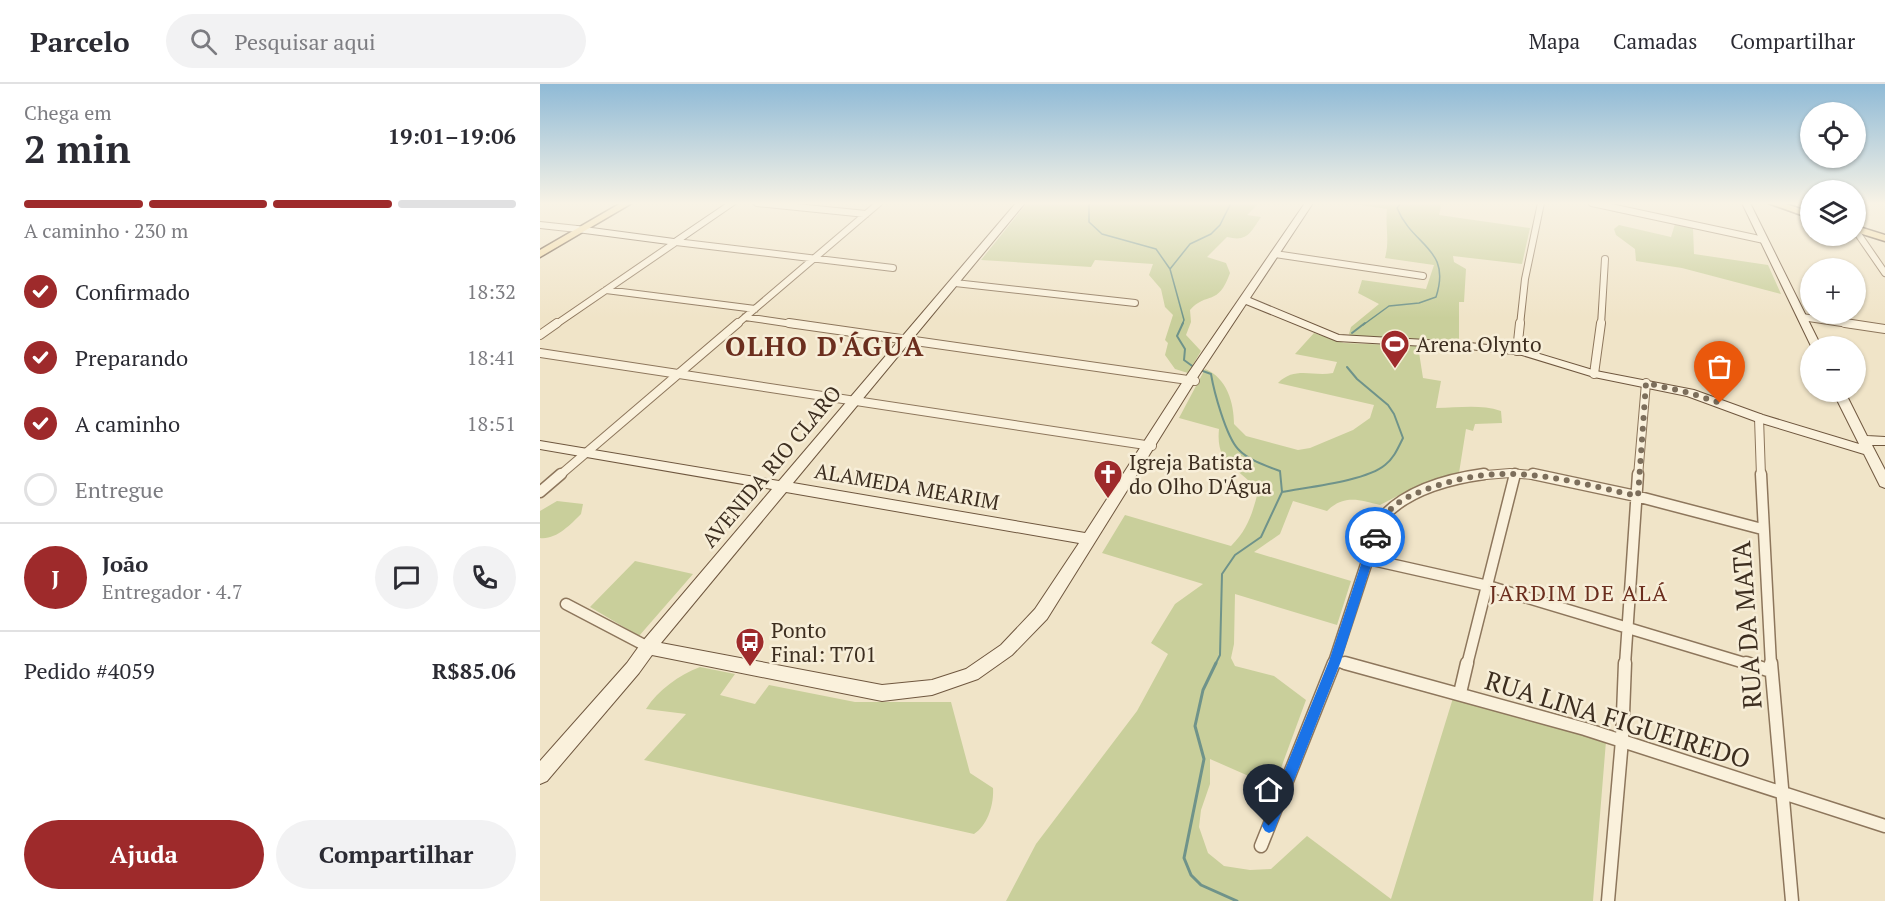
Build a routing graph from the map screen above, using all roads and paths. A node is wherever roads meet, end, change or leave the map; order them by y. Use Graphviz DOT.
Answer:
graph roads {
  1 [pos="559,241"];
  2 [pos="669,241"];
  3 [pos="834,241"];
  4 [pos="990,241"];
  5 [pos="1285,241"];
  6 [pos="1533,241"];
  7 [pos="1765,241"];
  8 [pos="676,242"];
  9 [pos="1866,244"];
  10 [pos="540,252"];
  11 [pos="1276,255"];
  12 [pos="814,258"];
  13 [pos="1605,259"];
  14 [pos="893,268"];
  15 [pos="1885,273"];
  16 [pos="1423,276"];
  17 [pos="956,283"];
  18 [pos="606,290"];
  19 [pos="1246,300"];
  20 [pos="1136,303"];
  21 [pos="755,309"];
  22 [pos="1800,313"];
  23 [pos="745,317"];
  24 [pos="1855,324"];
  25 [pos="1885,328"];
  26 [pos="540,335"];
  27 [pos="907,340"];
  28 [pos="1517,351"];
  29 [pos="540,353"];
  30 [pos="1197,373"];
  31 [pos="678,374"];
  32 [pos="1594,374"];
  33 [pos="1646,383"];
  34 [pos="855,401"];
  35 [pos="1844,402"];
  36 [pos="1759,418"];
  37 [pos="1885,441"];
  38 [pos="540,445"];
  39 [pos="1151,446"];
  40 [pos="1866,446"];
  41 [pos="586,453"];
  42 [pos="1515,473"];
  43 [pos="1885,483"];
  44 [pos="784,486"];
  45 [pos="540,492"];
  46 [pos="1638,496"];
  47 [pos="1762,529"];
  48 [pos="1090,539"];
  49 [pos="1368,559"];
  50 [pos="1488,586"];
  51 [pos="566,604"];
  52 [pos="1626,626"];
  53 [pos="648,647"];
  54 [pos="1335,661"];
  55 [pos="1771,671"];
  56 [pos="1460,693"];
  57 [pos="1622,740"];
  58 [pos="545,758"];
  59 [pos="540,775"];
  60 [pos="1781,794"];
  61 [pos="1885,826"];
  62 [pos="1261,846"];
  63 [pos="1608,901"];
  64 [pos="1792,901"];
  1 -- 10 [label="main road"];
  2 -- 8 [label="street"];
  3 -- 12 [label="street"];
  4 -- 17 [label="street, AVENIDA RIO CLARO"];
  5 -- 11 [label="street"];
  6 -- 28 [label="street"];
  7 -- 22 [label="street"];
  8 -- 12 [label="street"];
  8 -- 18 [label="street"];
  9 -- 15 [label="street"];
  11 -- 16 [label="street"];
  11 -- 19 [label="street"];
  12 -- 14 [label="street"];
  12 -- 21 [label="street"];
  13 -- 32 [label="street"];
  17 -- 20 [label="street"];
  17 -- 27 [label="street, AVENIDA RIO CLARO"];
  18 -- 21 [label="street"];
  18 -- 26 [label="street"];
  19 -- 28 [label="street"];
  19 -- 30 [label="street"];
  21 -- 23 [label="street"];
  23 -- 27 [label="street"];
  23 -- 31 [label="street"];
  24 -- 25 [label="street"];
  27 -- 30 [label="street"];
  27 -- 34 [label="street, AVENIDA RIO CLARO"];
  28 -- 32 [label="street"];
  29 -- 31 [label="street"];
  30 -- 39 [label="street"];
  31 -- 34 [label="street"];
  31 -- 41 [label="street"];
  32 -- 33 [label="street"];
  33 -- 36 [label="street"];
  33 -- 46 [label="street"];
  34 -- 39 [label="street"];
  34 -- 44 [label="street, AVENIDA RIO CLARO"];
  35 -- 40 [label="street"];
  36 -- 40 [label="street"];
  36 -- 47 [label="street, RUA DA MATA"];
  37 -- 40 [label="street"];
  38 -- 41 [label="street, ALAMEDA MEARIM"];
  39 -- 48 [label="street"];
  40 -- 43 [label="street"];
  41 -- 44 [label="street, ALAMEDA MEARIM"];
  41 -- 45 [label="street"];
  42 -- 46 [label="street"];
  42 -- 49 [label="street"];
  42 -- 50 [label="street"];
  44 -- 48 [label="street, ALAMEDA MEARIM"];
  44 -- 53 [label="street, AVENIDA RIO CLARO"];
  46 -- 47 [label="street"];
  46 -- 52 [label="street"];
  47 -- 55 [label="street, RUA DA MATA"];
  48 -- 53 [label="street"];
  49 -- 50 [label="street"];
  49 -- 54 [label="street"];
  50 -- 52 [label="street"];
  50 -- 56 [label="street"];
  51 -- 53 [label="street"];
  52 -- 55 [label="street"];
  52 -- 57 [label="street"];
  53 -- 58 [label="street, AVENIDA RIO CLARO"];
  54 -- 56 [label="street, RUA LINA FIGUEIREDO"];
  54 -- 62 [label="street"];
  55 -- 60 [label="street, RUA DA MATA"];
  56 -- 57 [label="street, RUA LINA FIGUEIREDO"];
  57 -- 60 [label="street, RUA LINA FIGUEIREDO"];
  57 -- 63 [label="street"];
  58 -- 59 [label="street, AVENIDA RIO CLARO"];
  60 -- 61 [label="street, RUA LINA FIGUEIREDO"];
  60 -- 64 [label="street, RUA DA MATA"];
}
